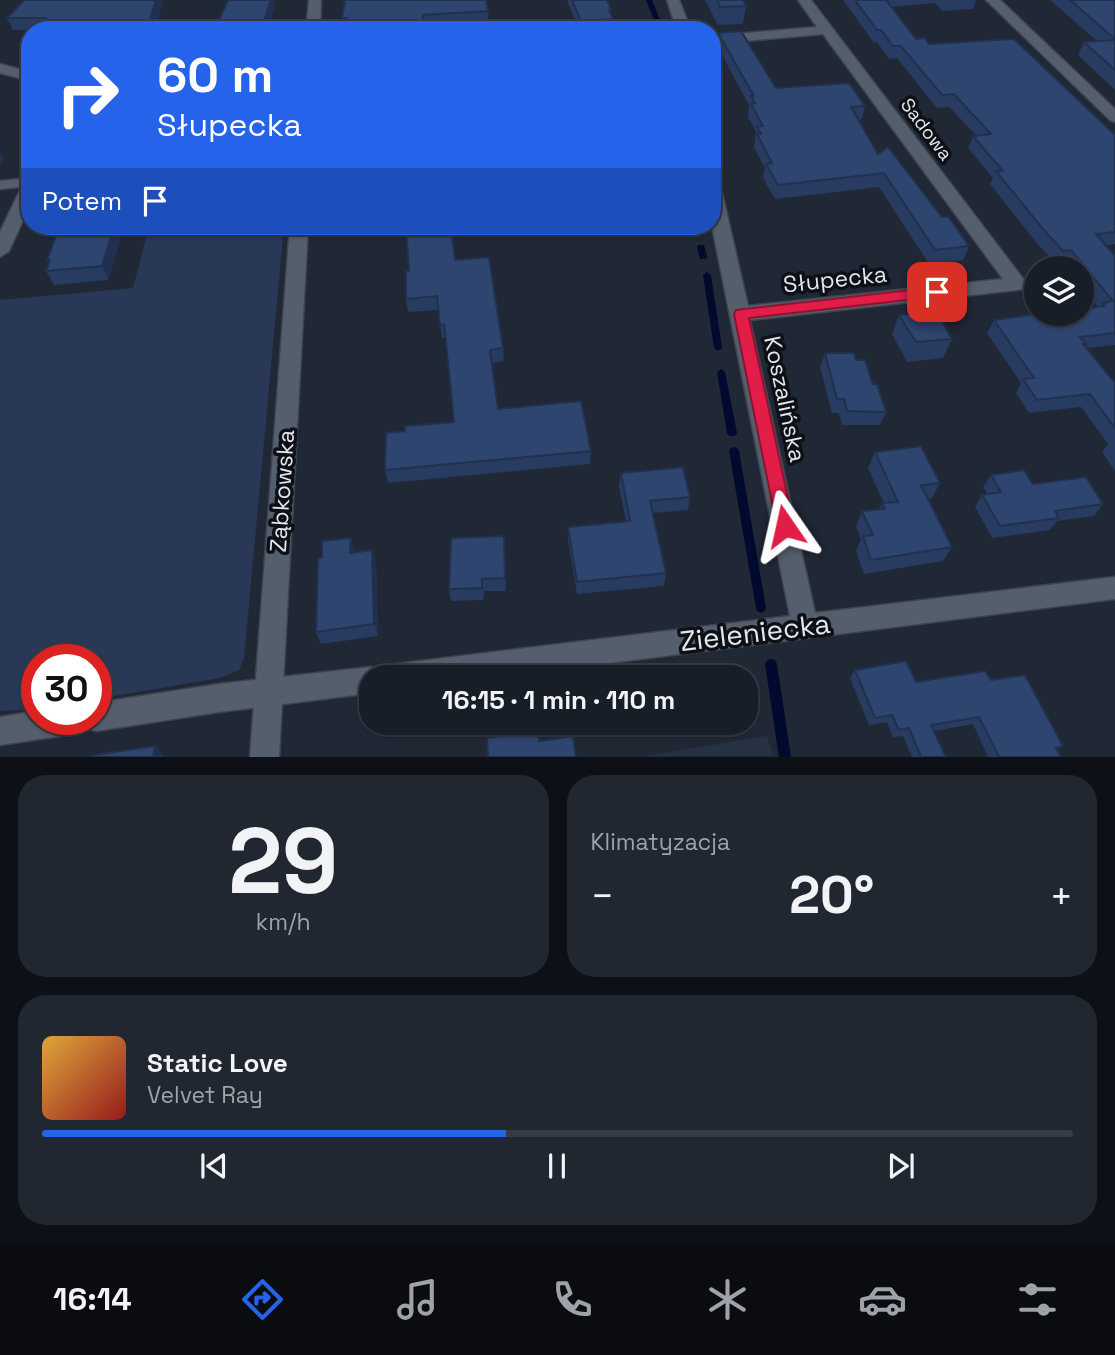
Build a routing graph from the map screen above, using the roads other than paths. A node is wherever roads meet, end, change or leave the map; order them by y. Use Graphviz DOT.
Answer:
graph roads {
  1 [pos="315,0"];
  2 [pos="673,0"];
  3 [pos="804,0"];
  4 [pos="992,0"];
  5 [pos="314,21"];
  6 [pos="681,21"];
  7 [pos="827,30"];
  8 [pos="721,39"];
  9 [pos="0,68"];
  10 [pos="21,74"];
  11 [pos="1115,117"];
  12 [pos="21,184"];
  13 [pos="0,185"];
  14 [pos="21,200"];
  15 [pos="721,224"];
  16 [pos="6,227"];
  17 [pos="298,235"];
  18 [pos="0,251"];
  19 [pos="1017,284"];
  20 [pos="741,314"];
  21 [pos="1115,588"];
  22 [pos="805,626"];
  23 [pos="492,665"];
  24 [pos="359,682"];
  25 [pos="269,693"];
  26 [pos="112,715"];
  27 [pos="21,729"];
  28 [pos="0,732"];
  29 [pos="264,757"];
  1 -- 5 [label="street"];
  2 -- 6 [label="street"];
  3 -- 7 [label="street, Sadowa"];
  4 -- 11 [label="street"];
  7 -- 8 [label="street"];
  7 -- 19 [label="street, Sadowa"];
  9 -- 10 [label="street"];
  12 -- 13 [label="lane"];
  14 -- 16 [label="street"];
  15 -- 20 [label="street, Koszalińska"];
  16 -- 18 [label="street"];
  17 -- 25 [label="street, Ząbkowska"];
  19 -- 20 [label="street, Słupecka"];
  20 -- 22 [label="street, Koszalińska"];
  21 -- 22 [label="street, Zieleniecka"];
  22 -- 23 [label="street, Zieleniecka"];
  24 -- 25 [label="street"];
  25 -- 26 [label="street"];
  25 -- 29 [label="street, Ząbkowska"];
  27 -- 28 [label="street"];
}
